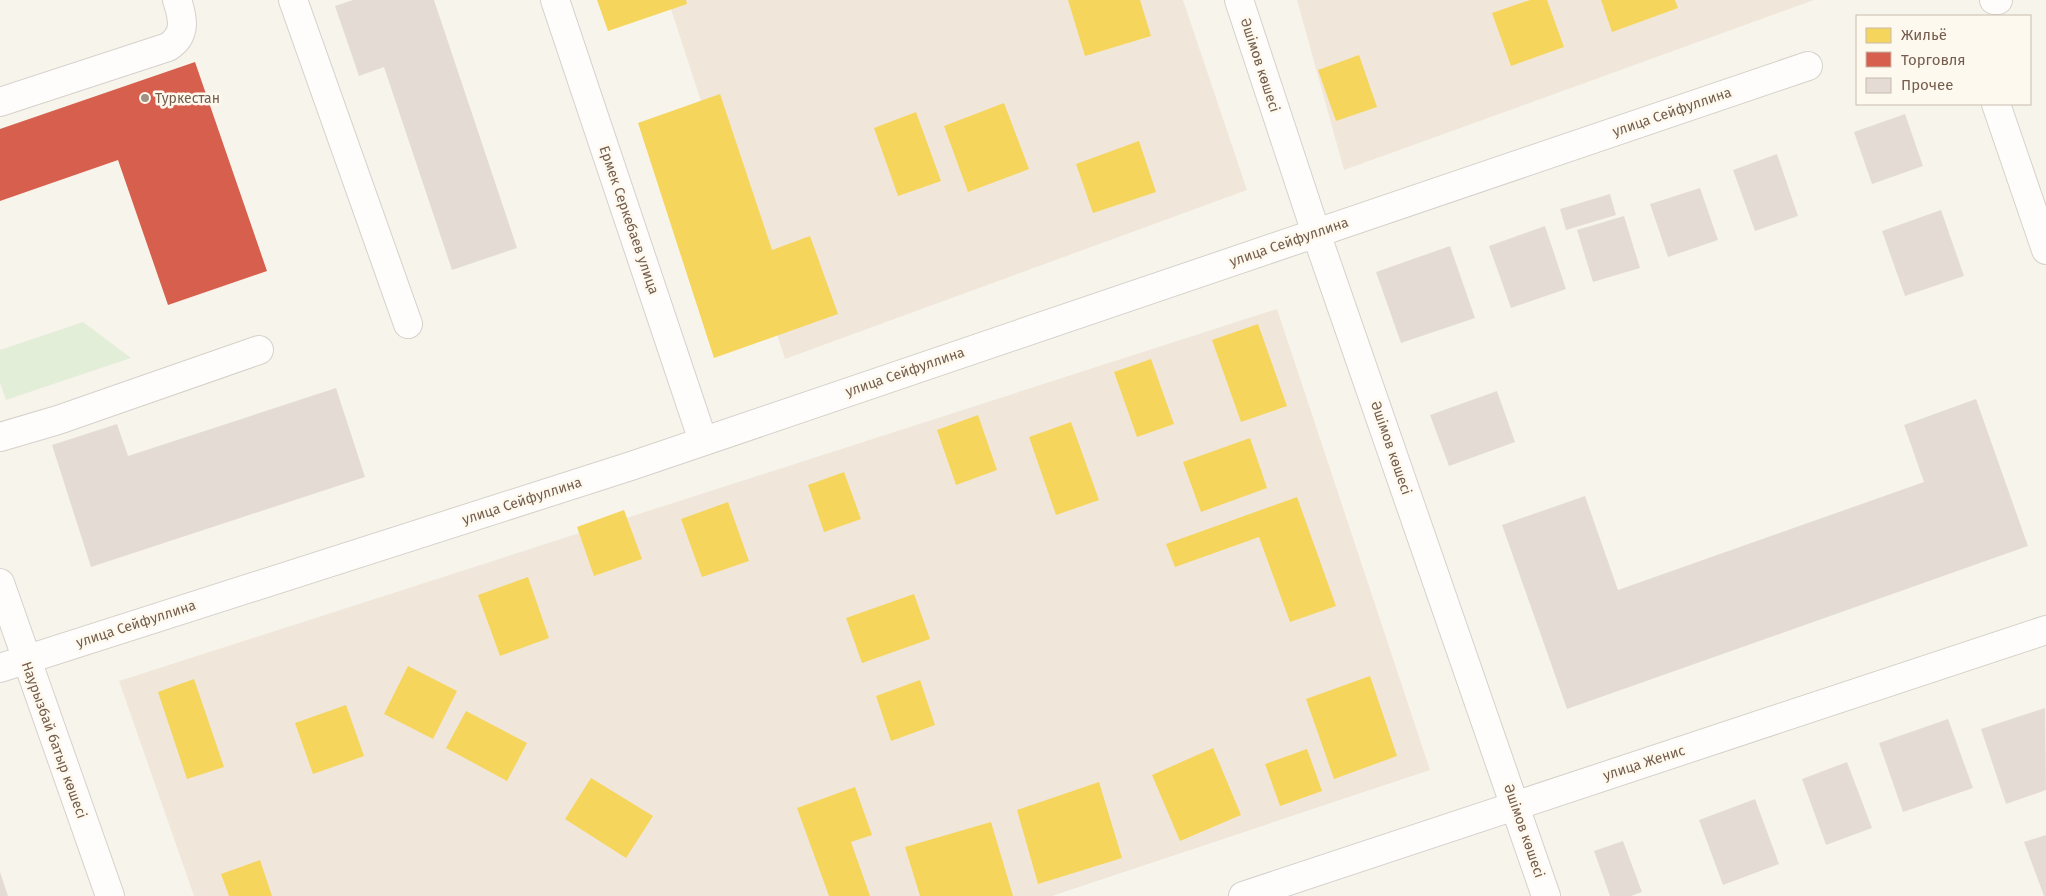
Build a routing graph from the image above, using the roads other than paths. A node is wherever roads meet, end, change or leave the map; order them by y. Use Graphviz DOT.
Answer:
graph roads {
  1 [pos="177,0"];
  2 [pos="293,0"];
  3 [pos="555,0"];
  4 [pos="1239,0"];
  5 [pos="1808,66"];
  6 [pos="0,102"];
  7 [pos="1996,105"];
  8 [pos="1316,233"];
  9 [pos="2046,250"];
  10 [pos="408,324"];
  11 [pos="259,350"];
  12 [pos="0,437"];
  13 [pos="703,440"];
  14 [pos="0,583"];
  15 [pos="2046,630"];
  16 [pos="26,660"];
  17 [pos="0,668"];
  18 [pos="1516,806"];
  19 [pos="110,896"];
  20 [pos="1243,896"];
  21 [pos="1546,896"];
  1 -- 6 [label="street"];
  2 -- 10 [label="street"];
  3 -- 13 [label="street, Ермек Серкебаев улица"];
  4 -- 8 [label="street, Әшімов көшесі"];
  5 -- 8 [label="street, улица Сейфуллина"];
  7 -- 9 [label="street"];
  8 -- 13 [label="street, улица Сейфуллина"];
  8 -- 18 [label="street, Әшімов көшесі"];
  11 -- 12 [label="street"];
  13 -- 16 [label="street, улица Сейфуллина"];
  14 -- 16 [label="street, Наурызбай батыр көшесі"];
  15 -- 18 [label="street, улица Женис"];
  16 -- 17 [label="street, улица Сейфуллина"];
  16 -- 19 [label="street, Наурызбай батыр көшесі"];
  18 -- 20 [label="street, улица Женис"];
  18 -- 21 [label="street, Әшімов көшесі"];
}
